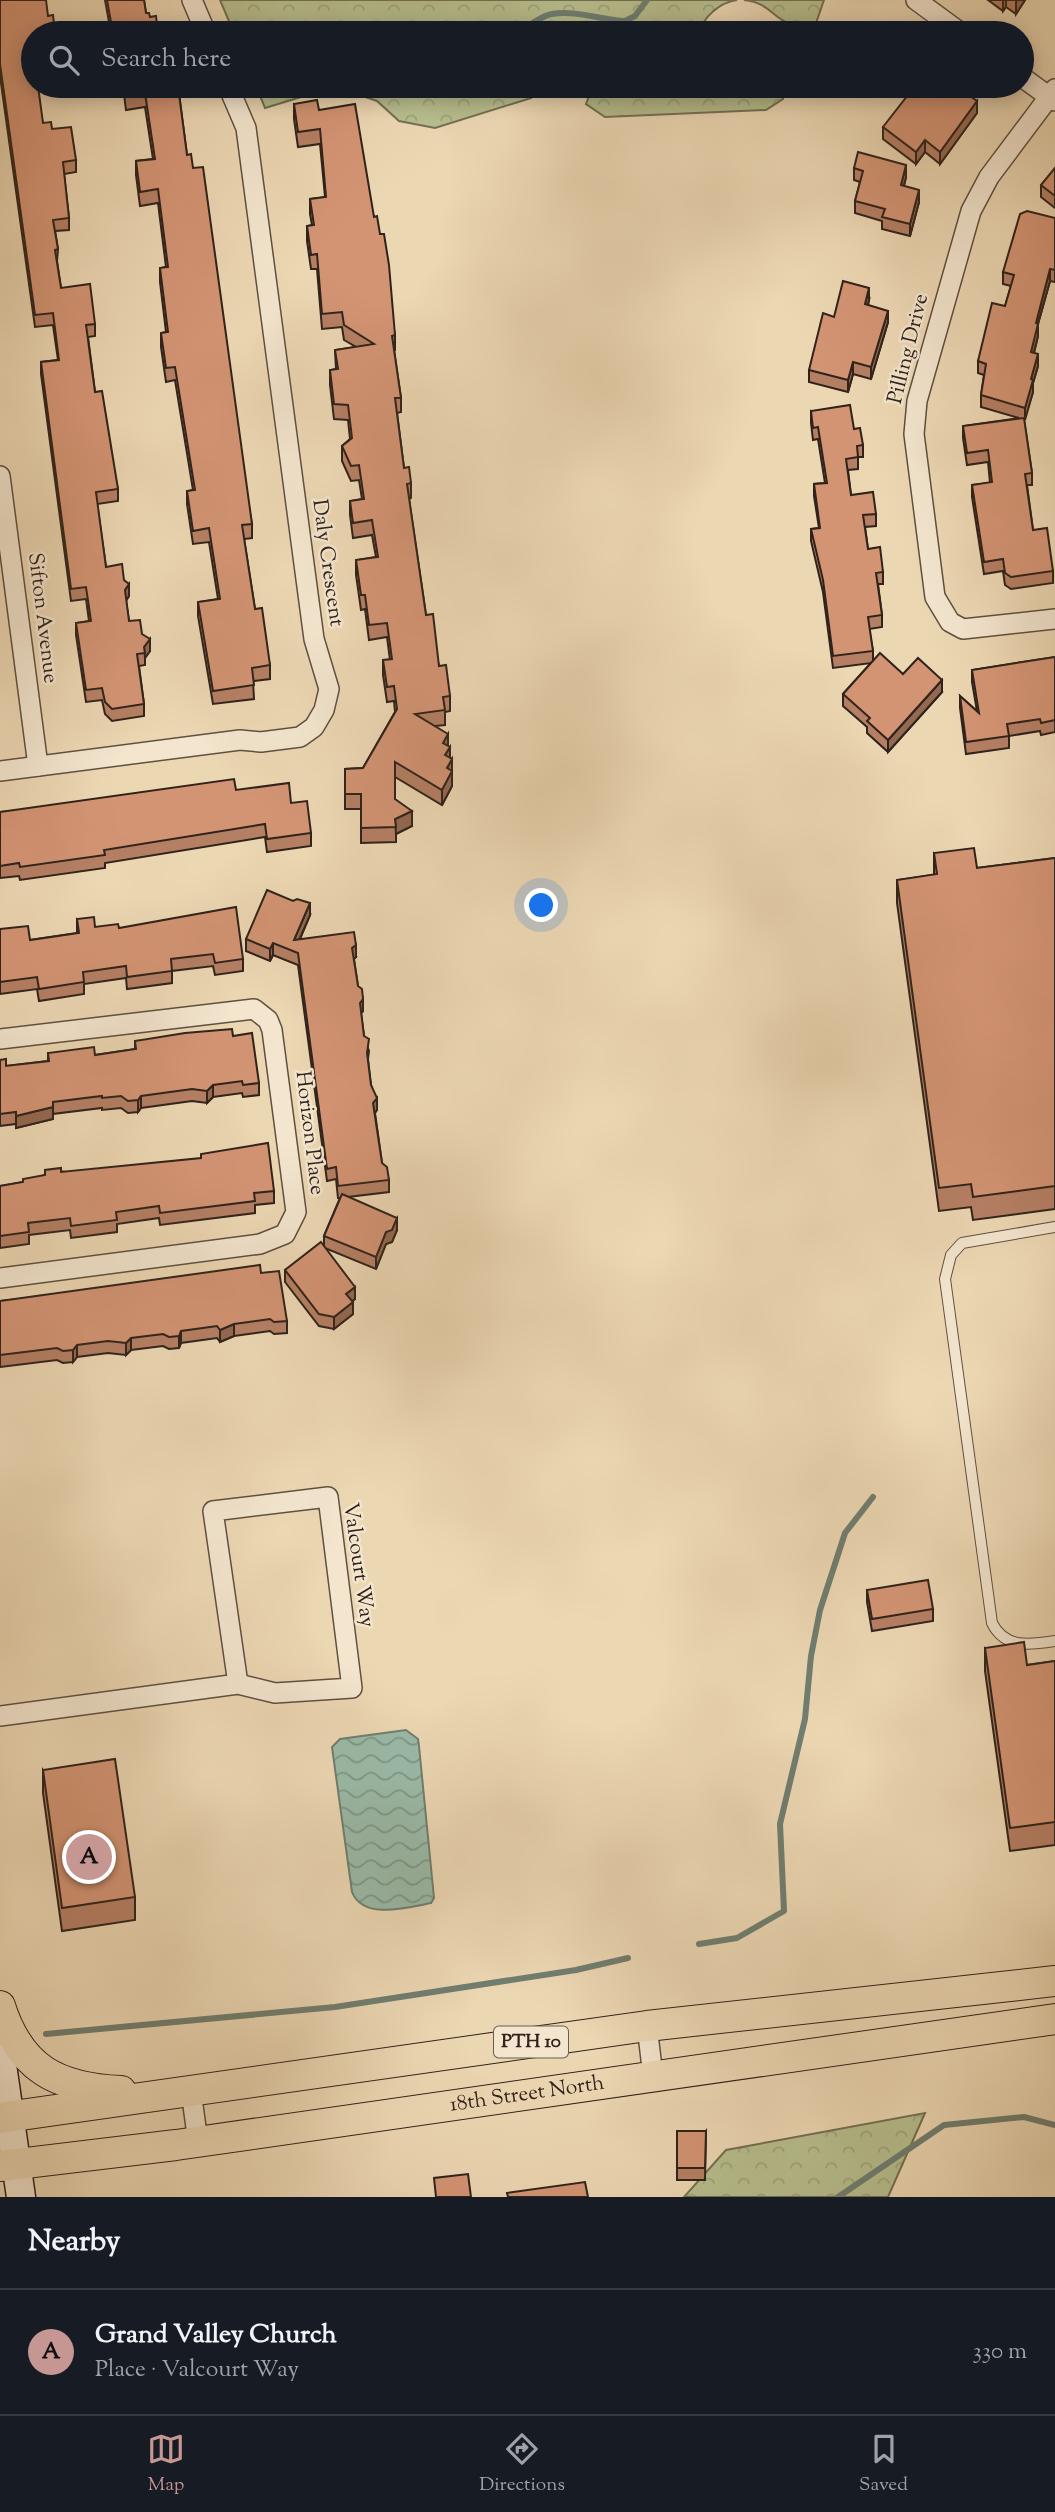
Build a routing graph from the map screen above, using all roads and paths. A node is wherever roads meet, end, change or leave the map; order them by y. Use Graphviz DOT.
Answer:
graph roads {
  1 [pos="192,0"];
  2 [pos="916,0"];
  3 [pos="201,21"];
  4 [pos="945,21"];
  5 [pos="1034,84"];
  6 [pos="1053,96"];
  7 [pos="233,98"];
  8 [pos="0,476"];
  9 [pos="1055,619"];
  10 [pos="38,766"];
  11 [pos="0,771"];
  12 [pos="0,1039"];
  13 [pos="1055,1227"];
  14 [pos="0,1278"];
  15 [pos="1055,1641"];
  16 [pos="238,1684"];
  17 [pos="0,1716"];
  18 [pos="1055,1981"];
  19 [pos="0,2006"];
  20 [pos="1055,2019"];
  21 [pos="647,2026"];
  22 [pos="0,2051"];
  23 [pos="653,2076"];
  24 [pos="182,2092"];
  25 [pos="5,2118"];
  26 [pos="198,2142"];
  27 [pos="8,2165"];
  28 [pos="21,2197"];
  1 -- 3 [label="street"];
  2 -- 4 [label="street"];
  5 -- 6 [label="street"];
  6 -- 9 [label="street, Pilling Drive"];
  7 -- 10 [label="street, Daly Crescent"];
  8 -- 10 [label="street, Sifton Avenue"];
  10 -- 11 [label="street, Daly Crescent"];
  12 -- 14 [label="street, Horizon Place"];
  13 -- 15 [label="lane"];
  16 -- 16 [label="street, Valcourt Way"];
  16 -- 17 [label="street, Valcourt Way"];
  18 -- 21 [label="main road, PTH 10"];
  19 -- 24 [label="main road"];
  20 -- 23 [label="main road, 18th Street North / PTH 10"];
  21 -- 23 [label="street"];
  21 -- 24 [label="main road, PTH 10"];
  22 -- 25 [label="street"];
  23 -- 26 [label="main road, 18th Street North / PTH 10"];
  24 -- 25 [label="main road, PTH 10"];
  24 -- 26 [label="street"];
  25 -- 27 [label="street"];
  26 -- 27 [label="main road, 18th Street North / PTH 10"];
  27 -- 28 [label="street"];
}
